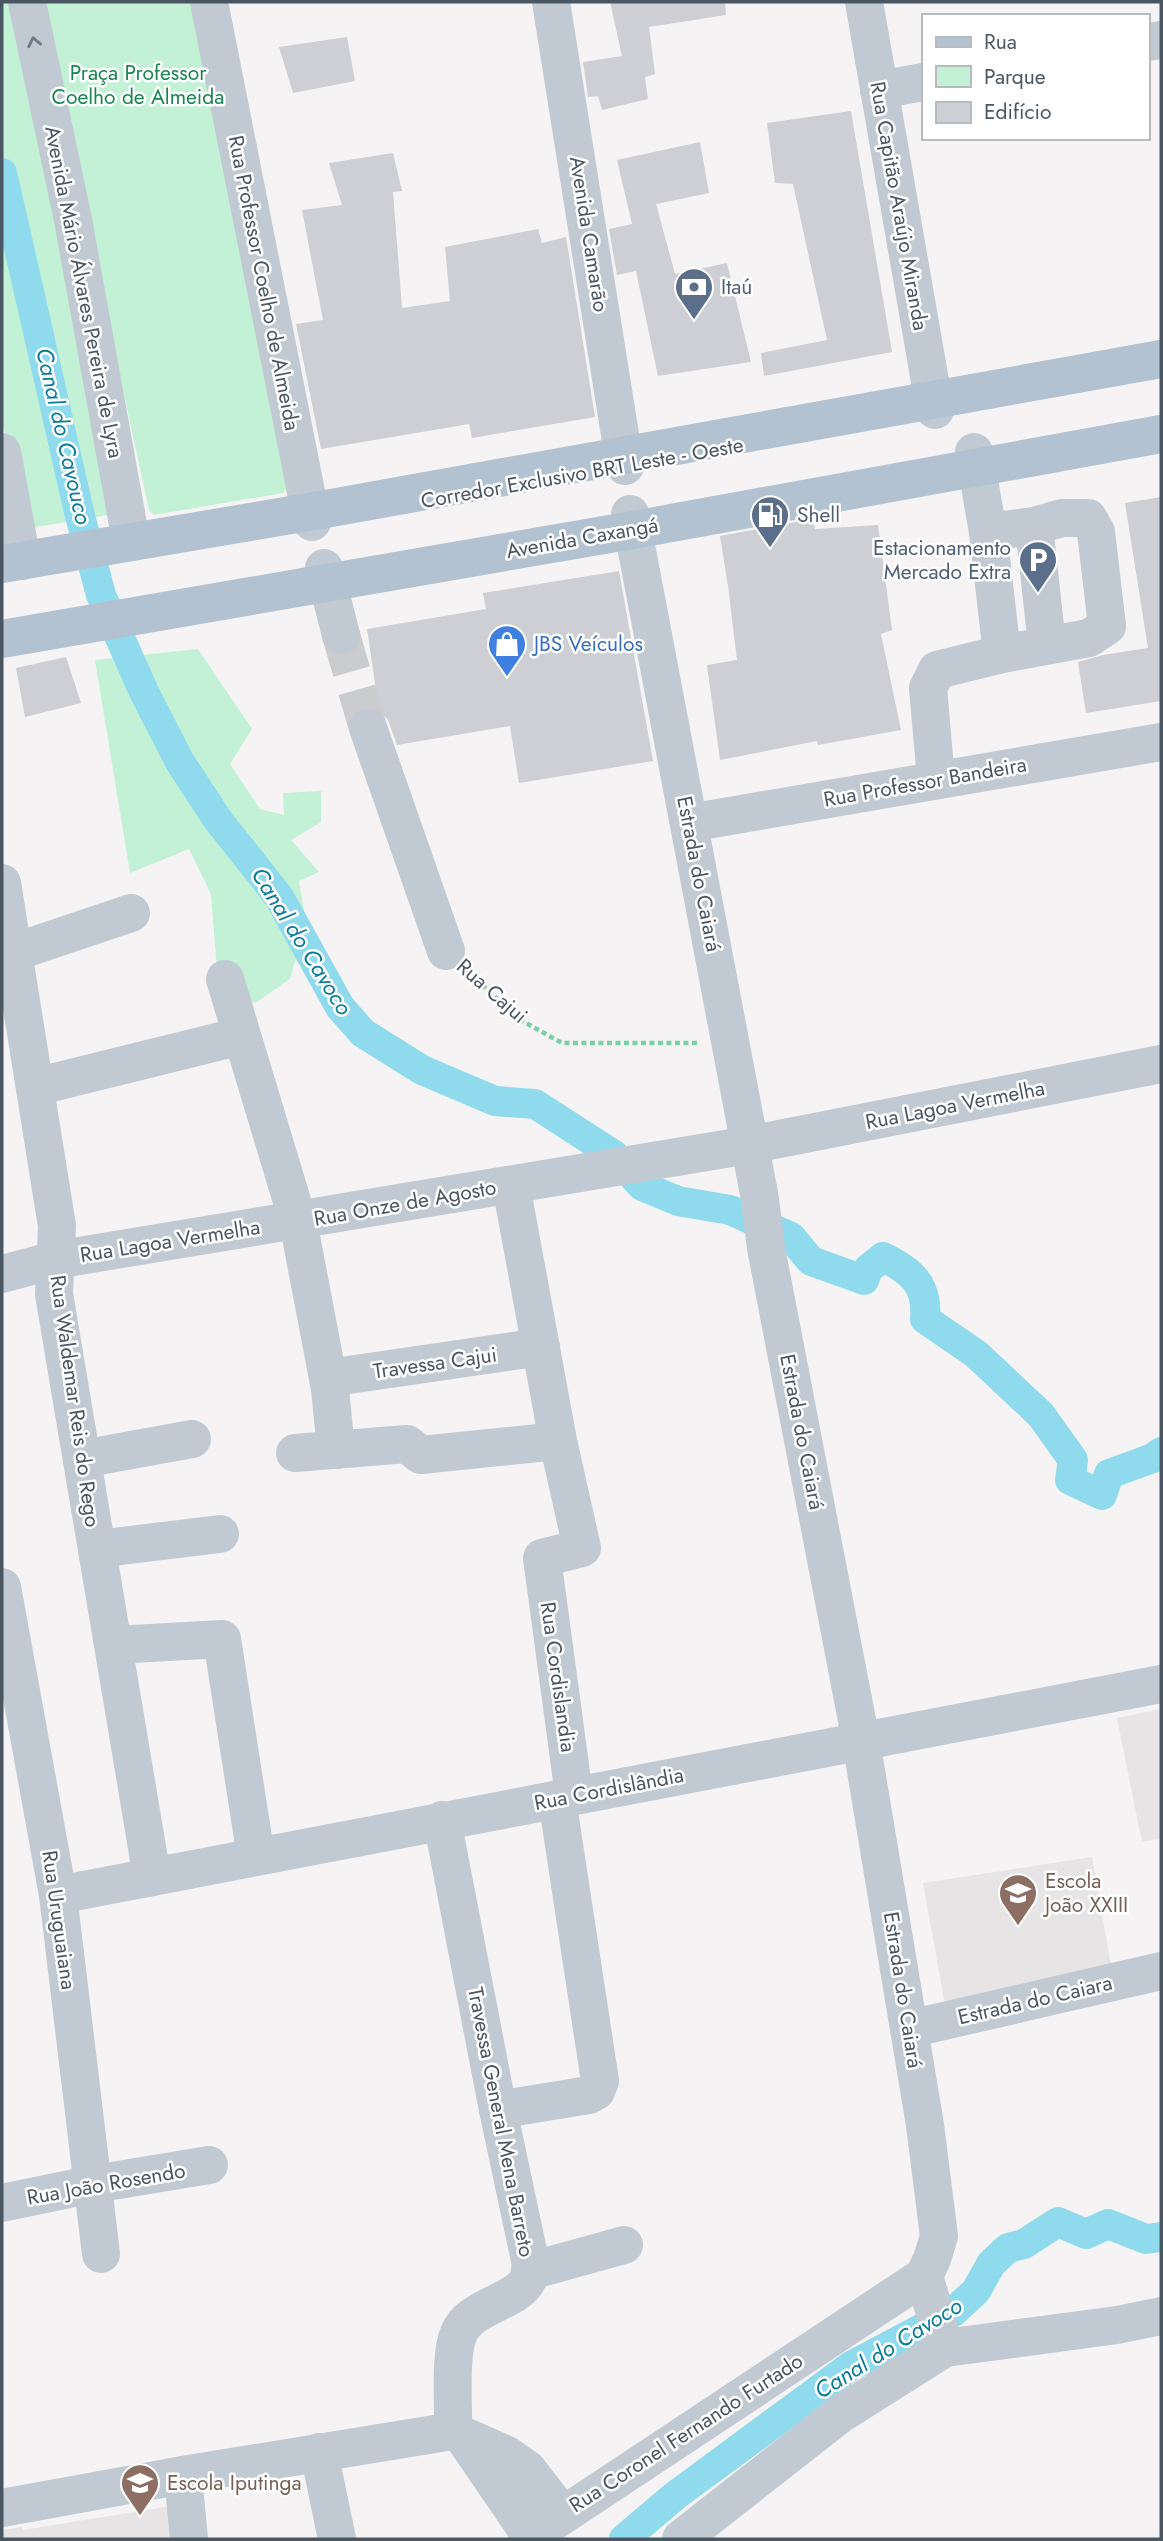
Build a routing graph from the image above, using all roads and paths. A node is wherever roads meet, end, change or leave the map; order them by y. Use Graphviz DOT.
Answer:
graph roads {
  1 [pos="27,2"];
  2 [pos="209,2"];
  3 [pos="551,2"];
  4 [pos="864,2"];
  5 [pos="922,82"];
  6 [pos="880,90"];
  7 [pos="1161,359"];
  8 [pos="1161,369"];
  9 [pos="934,405"];
  10 [pos="1161,419"];
  11 [pos="1161,434"];
  12 [pos="2,452"];
  13 [pos="976,460"];
  14 [pos="624,461"];
  15 [pos="310,517"];
  16 [pos="632,522"];
  17 [pos="1034,526"];
  18 [pos="988,532"];
  19 [pos="128,546"];
  20 [pos="17,567"];
  21 [pos="325,575"];
  22 [pos="18,628"];
  23 [pos="341,635"];
  24 [pos="1047,645"];
  25 [pos="1002,654"];
  26 [pos="368,728"];
  27 [pos="1161,742"];
  28 [pos="936,780"];
  29 [pos="689,822"];
  30 [pos="2,883"];
  31 [pos="131,914"];
  32 [pos="446,951"];
  33 [pos="15,952"];
  34 [pos="225,979"];
  35 [pos="241,1036"];
  36 [pos="730,1043"];
  37 [pos="1161,1064"];
  38 [pos="35,1087"];
  39 [pos="749,1145"];
  40 [pos="511,1185"];
  41 [pos="298,1221"];
  42 [pos="55,1260"];
  43 [pos="2,1274"];
  44 [pos="541,1347"];
  45 [pos="328,1378"];
  46 [pos="192,1439"];
  47 [pos="558,1441"];
  48 [pos="336,1450"];
  49 [pos="295,1453"];
  50 [pos="82,1460"];
  51 [pos="219,1534"];
  52 [pos="97,1549"];
  53 [pos="2,1587"];
  54 [pos="114,1646"];
  55 [pos="1161,1685"];
  56 [pos="861,1741"];
  57 [pos="565,1797"];
  58 [pos="442,1820"];
  59 [pos="256,1857"];
  60 [pos="152,1877"];
  61 [pos="58,1895"];
  62 [pos="1161,1971"];
  63 [pos="909,2029"];
  64 [pos="498,2110"];
  65 [pos="209,2165"];
  66 [pos="94,2184"];
  67 [pos="2,2203"];
  68 [pos="624,2245"];
  69 [pos="101,2255"];
  70 [pos="530,2271"];
  71 [pos="926,2281"];
  72 [pos="1161,2316"];
  73 [pos="944,2343"];
  74 [pos="459,2434"];
  75 [pos="319,2452"];
  76 [pos="183,2475"];
  77 [pos="2,2508"];
  78 [pos="548,2531"];
  79 [pos="189,2539"];
  80 [pos="337,2539"];
  81 [pos="681,2539"];
  19 -- 1 [label="street, Avenida Mário Álvares Pereira de Lyra, one-way"];
  2 -- 15 [label="street, Rua Professor Coelho de Almeida"];
  3 -- 14 [label="street, Avenida Camarão"];
  4 -- 6 [label="street, Rua Capitão Araújo Miranda"];
  5 -- 6 [label="street"];
  6 -- 9 [label="street, Rua Capitão Araújo Miranda"];
  7 -- 9 [label="main road"];
  8 -- 9 [label="street"];
  9 -- 14 [label="main road"];
  10 -- 13 [label="street"];
  11 -- 13 [label="main road, Avenida Caxangá"];
  12 -- 20 [label="street"];
  13 -- 16 [label="main road, Avenida Caxangá"];
  13 -- 18 [label="street"];
  14 -- 15 [label="main road"];
  15 -- 19 [label="main road"];
  16 -- 21 [label="main road, Avenida Caxangá"];
  16 -- 29 [label="street, Estrada do Caiará"];
  17 -- 18 [label="street"];
  17 -- 24 [label="street"];
  17 -- 24 [label="street"];
  18 -- 25 [label="street"];
  19 -- 20 [label="main road"];
  21 -- 22 [label="main road, Avenida Caxangá"];
  21 -- 23 [label="street"];
  24 -- 25 [label="street"];
  25 -- 28 [label="street"];
  26 -- 32 [label="street, Rua Cajui"];
  27 -- 28 [label="street, Rua Professor Bandeira"];
  28 -- 29 [label="street, Rua Professor Bandeira"];
  29 -- 36 [label="street, Estrada do Caiará"];
  30 -- 33 [label="street, Rua Waldemar Reis do Rego"];
  31 -- 33 [label="street"];
  32 -- 36 [label="path, Rua Cajui"];
  33 -- 38 [label="street, Rua Waldemar Reis do Rego"];
  34 -- 35 [label="street"];
  35 -- 38 [label="street"];
  35 -- 41 [label="street"];
  36 -- 39 [label="street, Estrada do Caiará"];
  37 -- 39 [label="street, Rua Lagoa Vermelha"];
  38 -- 42 [label="street, Rua Waldemar Reis do Rego"];
  39 -- 40 [label="street, Rua Lagoa Vermelha"];
  39 -- 56 [label="street, Estrada do Caiará"];
  40 -- 41 [label="street, Rua Onze de Agosto"];
  40 -- 44 [label="street"];
  41 -- 42 [label="street, Rua Lagoa Vermelha"];
  41 -- 45 [label="street"];
  42 -- 43 [label="street, Rua Lagoa Vermelha"];
  42 -- 50 [label="street, Rua Waldemar Reis do Rego"];
  44 -- 45 [label="street, Travessa Cajui"];
  44 -- 47 [label="street"];
  45 -- 48 [label="street"];
  46 -- 50 [label="street"];
  47 -- 48 [label="street"];
  47 -- 57 [label="street, Rua Cordislandia"];
  48 -- 49 [label="street"];
  50 -- 52 [label="street, Rua Waldemar Reis do Rego"];
  51 -- 52 [label="street"];
  52 -- 54 [label="street, Rua Waldemar Reis do Rego"];
  53 -- 61 [label="street, Rua Uruguaiana"];
  54 -- 59 [label="street"];
  54 -- 60 [label="street, Rua Waldemar Reis do Rego"];
  55 -- 56 [label="street, Rua Cordislândia"];
  56 -- 57 [label="street, Rua Cordislândia"];
  56 -- 63 [label="street, Estrada do Caiará"];
  57 -- 58 [label="street, Rua Cordislândia"];
  57 -- 64 [label="street, Rua Cordislandia"];
  58 -- 59 [label="street, Rua Cordislândia"];
  58 -- 64 [label="street, Travessa General Mena Barreto"];
  59 -- 60 [label="street, Rua Cordislândia"];
  60 -- 61 [label="street, Rua Cordislândia"];
  61 -- 66 [label="street, Rua Uruguaiana"];
  62 -- 63 [label="street, Estrada do Caiara"];
  63 -- 71 [label="street, Estrada do Caiará"];
  64 -- 70 [label="street, Travessa General Mena Barreto"];
  65 -- 66 [label="street, Rua João Rosendo"];
  66 -- 67 [label="street, Rua João Rosendo"];
  66 -- 69 [label="street, Rua Uruguaiana"];
  68 -- 70 [label="street"];
  70 -- 74 [label="street, Travessa General Mena Barreto"];
  71 -- 73 [label="street"];
  71 -- 78 [label="street, Rua Coronel Fernando Furtado"];
  72 -- 73 [label="street"];
  73 -- 81 [label="street"];
  74 -- 75 [label="street"];
  74 -- 78 [label="street, Rua Coronel Fernando Furtado"];
  75 -- 76 [label="street"];
  75 -- 80 [label="street"];
  76 -- 77 [label="street"];
  76 -- 79 [label="street"];
}
